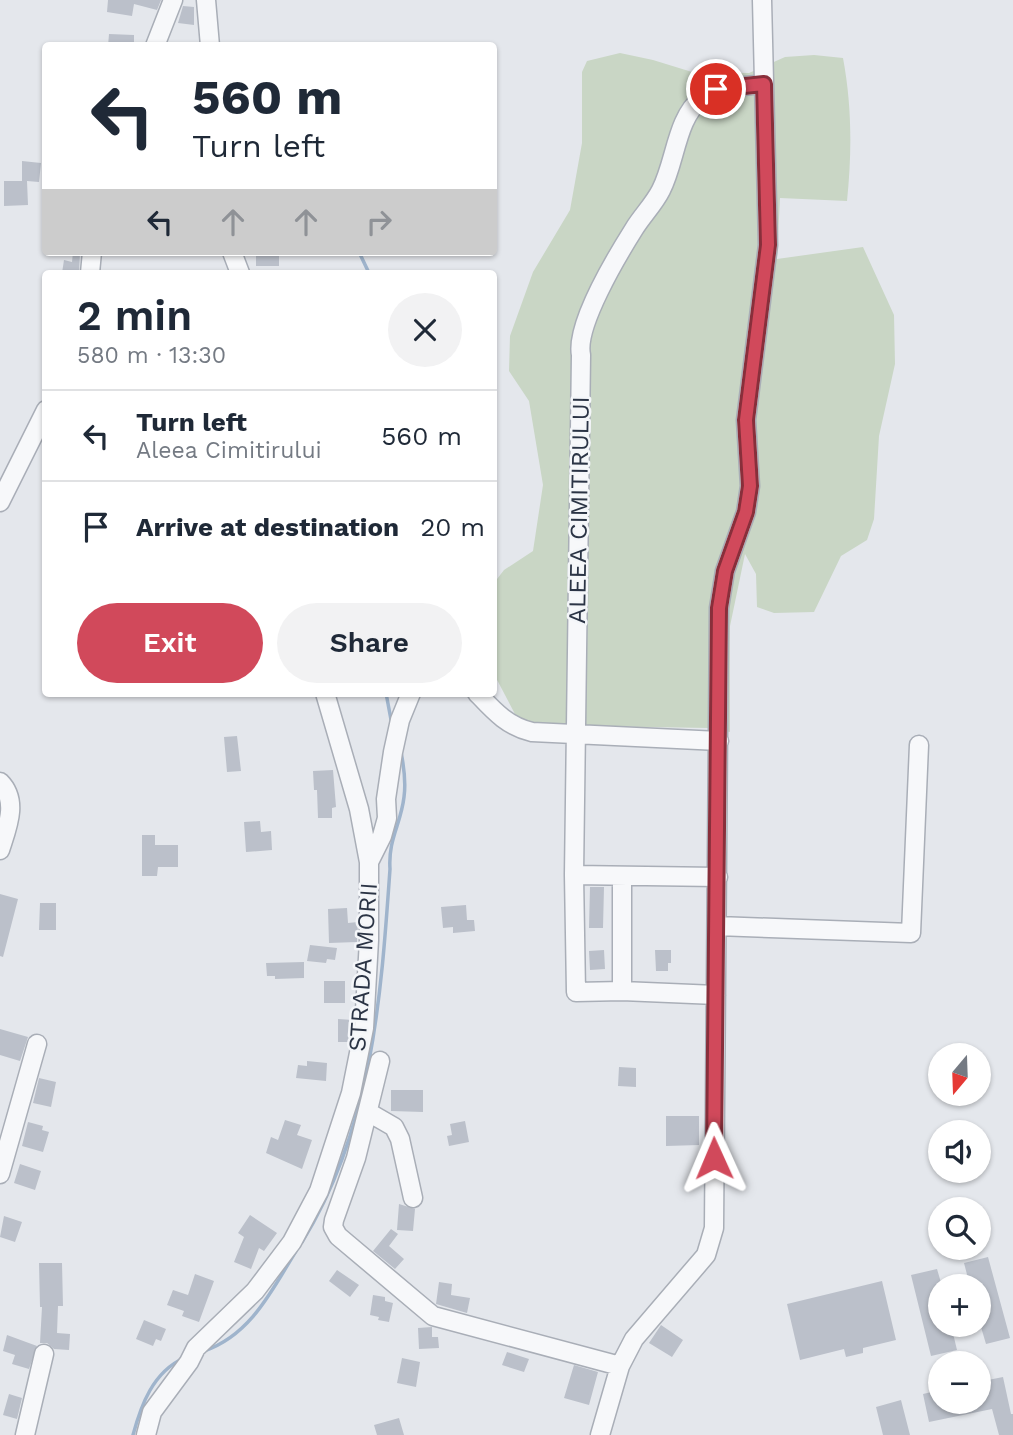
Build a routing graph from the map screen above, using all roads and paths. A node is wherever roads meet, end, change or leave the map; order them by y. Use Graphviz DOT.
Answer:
graph roads {
  1 [pos="173,0"];
  2 [pos="205,0"];
  3 [pos="762,0"];
  4 [pos="157,42"];
  5 [pos="210,42"];
  6 [pos="764,84"];
  7 [pos="42,418"];
  8 [pos="0,502"];
  9 [pos="326,697"];
  10 [pos="409,697"];
  11 [pos="481,697"];
  12 [pos="576,735"];
  13 [pos="719,741"];
  14 [pos="919,745"];
  15 [pos="0,782"];
  16 [pos="0,850"];
  17 [pos="369,862"];
  18 [pos="574,875"];
  19 [pos="622,876"];
  20 [pos="718,877"];
  21 [pos="717,926"];
  22 [pos="622,991"];
  23 [pos="716,995"];
  24 [pos="37,1044"];
  25 [pos="380,1061"];
  26 [pos="368,1112"];
  27 [pos="0,1174"];
  28 [pos="328,1196"];
  29 [pos="413,1198"];
  30 [pos="44,1354"];
  31 [pos="620,1366"];
  32 [pos="25,1435"];
  33 [pos="146,1435"];
  34 [pos="600,1435"];
  1 -- 4 [label="street"];
  2 -- 5 [label="street"];
  3 -- 6 [label="street"];
  6 -- 12 [label="street, ALEEA CIMITIRULUI"];
  6 -- 13 [label="street"];
  7 -- 8 [label="street"];
  9 -- 17 [label="street, STRADA MORII"];
  10 -- 17 [label="street"];
  11 -- 12 [label="street"];
  12 -- 13 [label="street"];
  12 -- 18 [label="street, ALEEA CIMITIRULUI"];
  13 -- 20 [label="street"];
  14 -- 21 [label="street"];
  15 -- 16 [label="street"];
  17 -- 28 [label="street, STRADA MORII"];
  18 -- 19 [label="street"];
  18 -- 22 [label="street, ALEEA CIMITIRULUI"];
  19 -- 20 [label="street"];
  19 -- 22 [label="street"];
  20 -- 21 [label="street"];
  21 -- 23 [label="street"];
  22 -- 23 [label="street"];
  23 -- 31 [label="street"];
  24 -- 27 [label="street"];
  25 -- 26 [label="street"];
  26 -- 28 [label="street"];
  26 -- 29 [label="street"];
  28 -- 31 [label="street"];
  28 -- 33 [label="street, STRADA MORII"];
  30 -- 32 [label="street"];
  31 -- 34 [label="street"];
}
